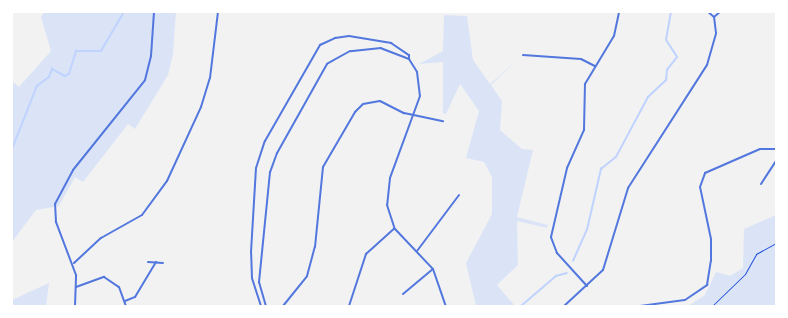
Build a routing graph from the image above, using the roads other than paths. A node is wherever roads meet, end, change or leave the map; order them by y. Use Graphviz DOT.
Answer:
graph roads {
  1 [pos="154,12"];
  2 [pos="218,12"];
  3 [pos="619,12"];
  4 [pos="708,12"];
  5 [pos="720,12"];
  6 [pos="714,17"];
  7 [pos="523,55"];
  8 [pos="408,59"];
  9 [pos="595,66"];
  10 [pos="415,115"];
  11 [pos="443,121"];
  12 [pos="776,149"];
  13 [pos="776,161"];
  14 [pos="761,184"];
  15 [pos="459,195"];
  16 [pos="395,229"];
  17 [pos="417,251"];
  18 [pos="148,262"];
  19 [pos="156,262"];
  20 [pos="163,263"];
  21 [pos="74,264"];
  22 [pos="433,269"];
  23 [pos="587,286"];
  24 [pos="76,287"];
  25 [pos="403,294"];
  26 [pos="125,301"];
  27 [pos="75,306"];
  28 [pos="126,306"];
  29 [pos="261,306"];
  30 [pos="266,306"];
  31 [pos="283,306"];
  32 [pos="349,306"];
  33 [pos="446,306"];
  34 [pos="564,306"];
  35 [pos="640,306"];
  1 -- 21 [label="street"];
  2 -- 21 [label="street"];
  3 -- 9 [label="street"];
  4 -- 6 [label="street"];
  5 -- 6 [label="street"];
  6 -- 23 [label="street"];
  7 -- 9 [label="street"];
  8 -- 10 [label="street"];
  8 -- 29 [label="street"];
  8 -- 30 [label="street"];
  9 -- 23 [label="street"];
  10 -- 11 [label="street"];
  10 -- 16 [label="street"];
  10 -- 31 [label="street"];
  12 -- 35 [label="street"];
  13 -- 14 [label="street"];
  15 -- 17 [label="street"];
  16 -- 17 [label="street"];
  16 -- 32 [label="street"];
  17 -- 22 [label="street"];
  18 -- 19 [label="street"];
  19 -- 20 [label="street"];
  19 -- 26 [label="street"];
  21 -- 24 [label="street"];
  22 -- 25 [label="street"];
  22 -- 33 [label="street"];
  23 -- 34 [label="street"];
  24 -- 26 [label="street"];
  24 -- 27 [label="street"];
  26 -- 28 [label="street"];
}
